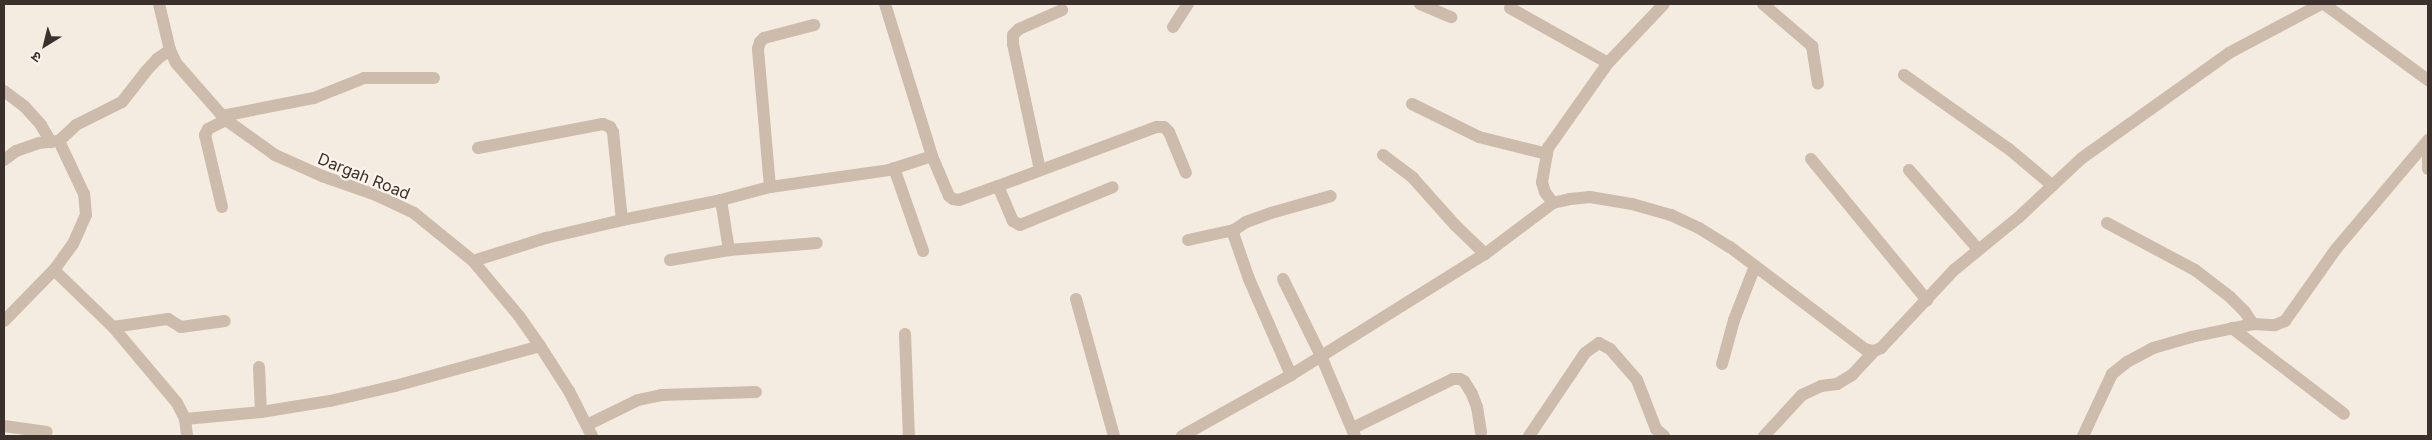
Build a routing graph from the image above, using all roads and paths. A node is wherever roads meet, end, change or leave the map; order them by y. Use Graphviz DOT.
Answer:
graph roads {
  1 [pos="159,4"];
  2 [pos="885,4"];
  3 [pos="1188,4"];
  4 [pos="1420,4"];
  5 [pos="1664,4"];
  6 [pos="1763,4"];
  7 [pos="2322,4"];
  8 [pos="1510,8"];
  9 [pos="1062,10"];
  10 [pos="1451,17"];
  11 [pos="814,25"];
  12 [pos="1173,27"];
  13 [pos="170,50"];
  14 [pos="1608,63"];
  15 [pos="1904,75"];
  16 [pos="434,78"];
  17 [pos="2428,80"];
  18 [pos="1818,84"];
  19 [pos="4,91"];
  20 [pos="1412,104"];
  21 [pos="224,118"];
  22 [pos="2428,141"];
  23 [pos="55,142"];
  24 [pos="478,148"];
  25 [pos="1547,154"];
  26 [pos="1383,155"];
  27 [pos="932,156"];
  28 [pos="1811,159"];
  29 [pos="4,160"];
  30 [pos="894,168"];
  31 [pos="2428,169"];
  32 [pos="1040,170"];
  33 [pos="1909,170"];
  34 [pos="1186,173"];
  35 [pos="998,186"];
  36 [pos="2053,186"];
  37 [pos="770,187"];
  38 [pos="1112,187"];
  39 [pos="1331,196"];
  40 [pos="721,200"];
  41 [pos="1553,204"];
  42 [pos="222,207"];
  43 [pos="622,220"];
  44 [pos="2107,223"];
  45 [pos="1234,230"];
  46 [pos="1188,240"];
  47 [pos="817,243"];
  48 [pos="729,250"];
  49 [pos="1978,250"];
  50 [pos="923,251"];
  51 [pos="1485,254"];
  52 [pos="670,260"];
  53 [pos="472,261"];
  54 [pos="1755,266"];
  55 [pos="54,270"];
  56 [pos="1284,279"];
  57 [pos="1076,299"];
  58 [pos="1927,300"];
  59 [pos="4,321"];
  60 [pos="225,321"];
  61 [pos="2253,324"];
  62 [pos="113,327"];
  63 [pos="2232,328"];
  64 [pos="905,334"];
  65 [pos="540,346"];
  66 [pos="1874,351"];
  67 [pos="1321,356"];
  68 [pos="1722,364"];
  69 [pos="260,367"];
  70 [pos="1291,375"];
  71 [pos="756,392"];
  72 [pos="261,412"];
  73 [pos="2344,414"];
  74 [pos="185,419"];
  75 [pos="4,426"];
  76 [pos="590,430"];
  77 [pos="47,432"];
  78 [pos="1354,432"];
  79 [pos="1480,433"];
  80 [pos="187,436"];
  81 [pos="909,436"];
  82 [pos="1114,436"];
  83 [pos="1182,436"];
  84 [pos="1529,436"];
  85 [pos="1664,436"];
  86 [pos="1764,436"];
  87 [pos="2082,436"];
  1 -- 13 [label="street, Dargah Road"];
  2 -- 27 [label="street"];
  3 -- 12 [label="street"];
  4 -- 10 [label="street"];
  5 -- 14 [label="street"];
  6 -- 18 [label="street"];
  7 -- 17 [label="street"];
  7 -- 36 [label="street"];
  8 -- 14 [label="street"];
  9 -- 32 [label="street"];
  11 -- 37 [label="street"];
  13 -- 21 [label="street, Dargah Road"];
  13 -- 23 [label="street"];
  14 -- 25 [label="street"];
  15 -- 36 [label="street"];
  16 -- 21 [label="street"];
  19 -- 23 [label="street"];
  20 -- 25 [label="street"];
  21 -- 42 [label="street"];
  21 -- 53 [label="street, Dargah Road"];
  22 -- 31 [label="street"];
  22 -- 61 [label="street"];
  23 -- 29 [label="street"];
  23 -- 55 [label="street"];
  24 -- 43 [label="street"];
  25 -- 41 [label="street"];
  26 -- 51 [label="street"];
  27 -- 30 [label="street"];
  27 -- 35 [label="street"];
  28 -- 58 [label="street"];
  30 -- 37 [label="street"];
  30 -- 50 [label="street"];
  32 -- 34 [label="street"];
  32 -- 35 [label="street"];
  33 -- 49 [label="street"];
  35 -- 38 [label="street"];
  36 -- 49 [label="street"];
  37 -- 40 [label="street"];
  39 -- 45 [label="street"];
  40 -- 43 [label="street"];
  40 -- 48 [label="street"];
  41 -- 51 [label="street"];
  41 -- 54 [label="street"];
  43 -- 53 [label="street"];
  44 -- 61 [label="street"];
  45 -- 46 [label="street"];
  45 -- 70 [label="street"];
  47 -- 48 [label="street"];
  48 -- 52 [label="street"];
  49 -- 58 [label="street"];
  51 -- 67 [label="street"];
  53 -- 65 [label="street, Dargah Road"];
  54 -- 66 [label="street"];
  54 -- 68 [label="street"];
  55 -- 59 [label="street"];
  55 -- 62 [label="street"];
  56 -- 67 [label="street"];
  57 -- 82 [label="street"];
  58 -- 66 [label="street"];
  60 -- 62 [label="street"];
  61 -- 63 [label="street"];
  62 -- 74 [label="street"];
  63 -- 73 [label="street"];
  63 -- 87 [label="street"];
  64 -- 81 [label="street"];
  65 -- 72 [label="street"];
  65 -- 76 [label="street, Dargah Road"];
  66 -- 86 [label="street"];
  67 -- 70 [label="street"];
  67 -- 78 [label="street"];
  69 -- 72 [label="street"];
  70 -- 83 [label="street"];
  71 -- 76 [label="street"];
  72 -- 74 [label="street"];
  74 -- 80 [label="street"];
  75 -- 77 [label="street"];
  78 -- 79 [label="street"];
  84 -- 85 [label="street"];
}
